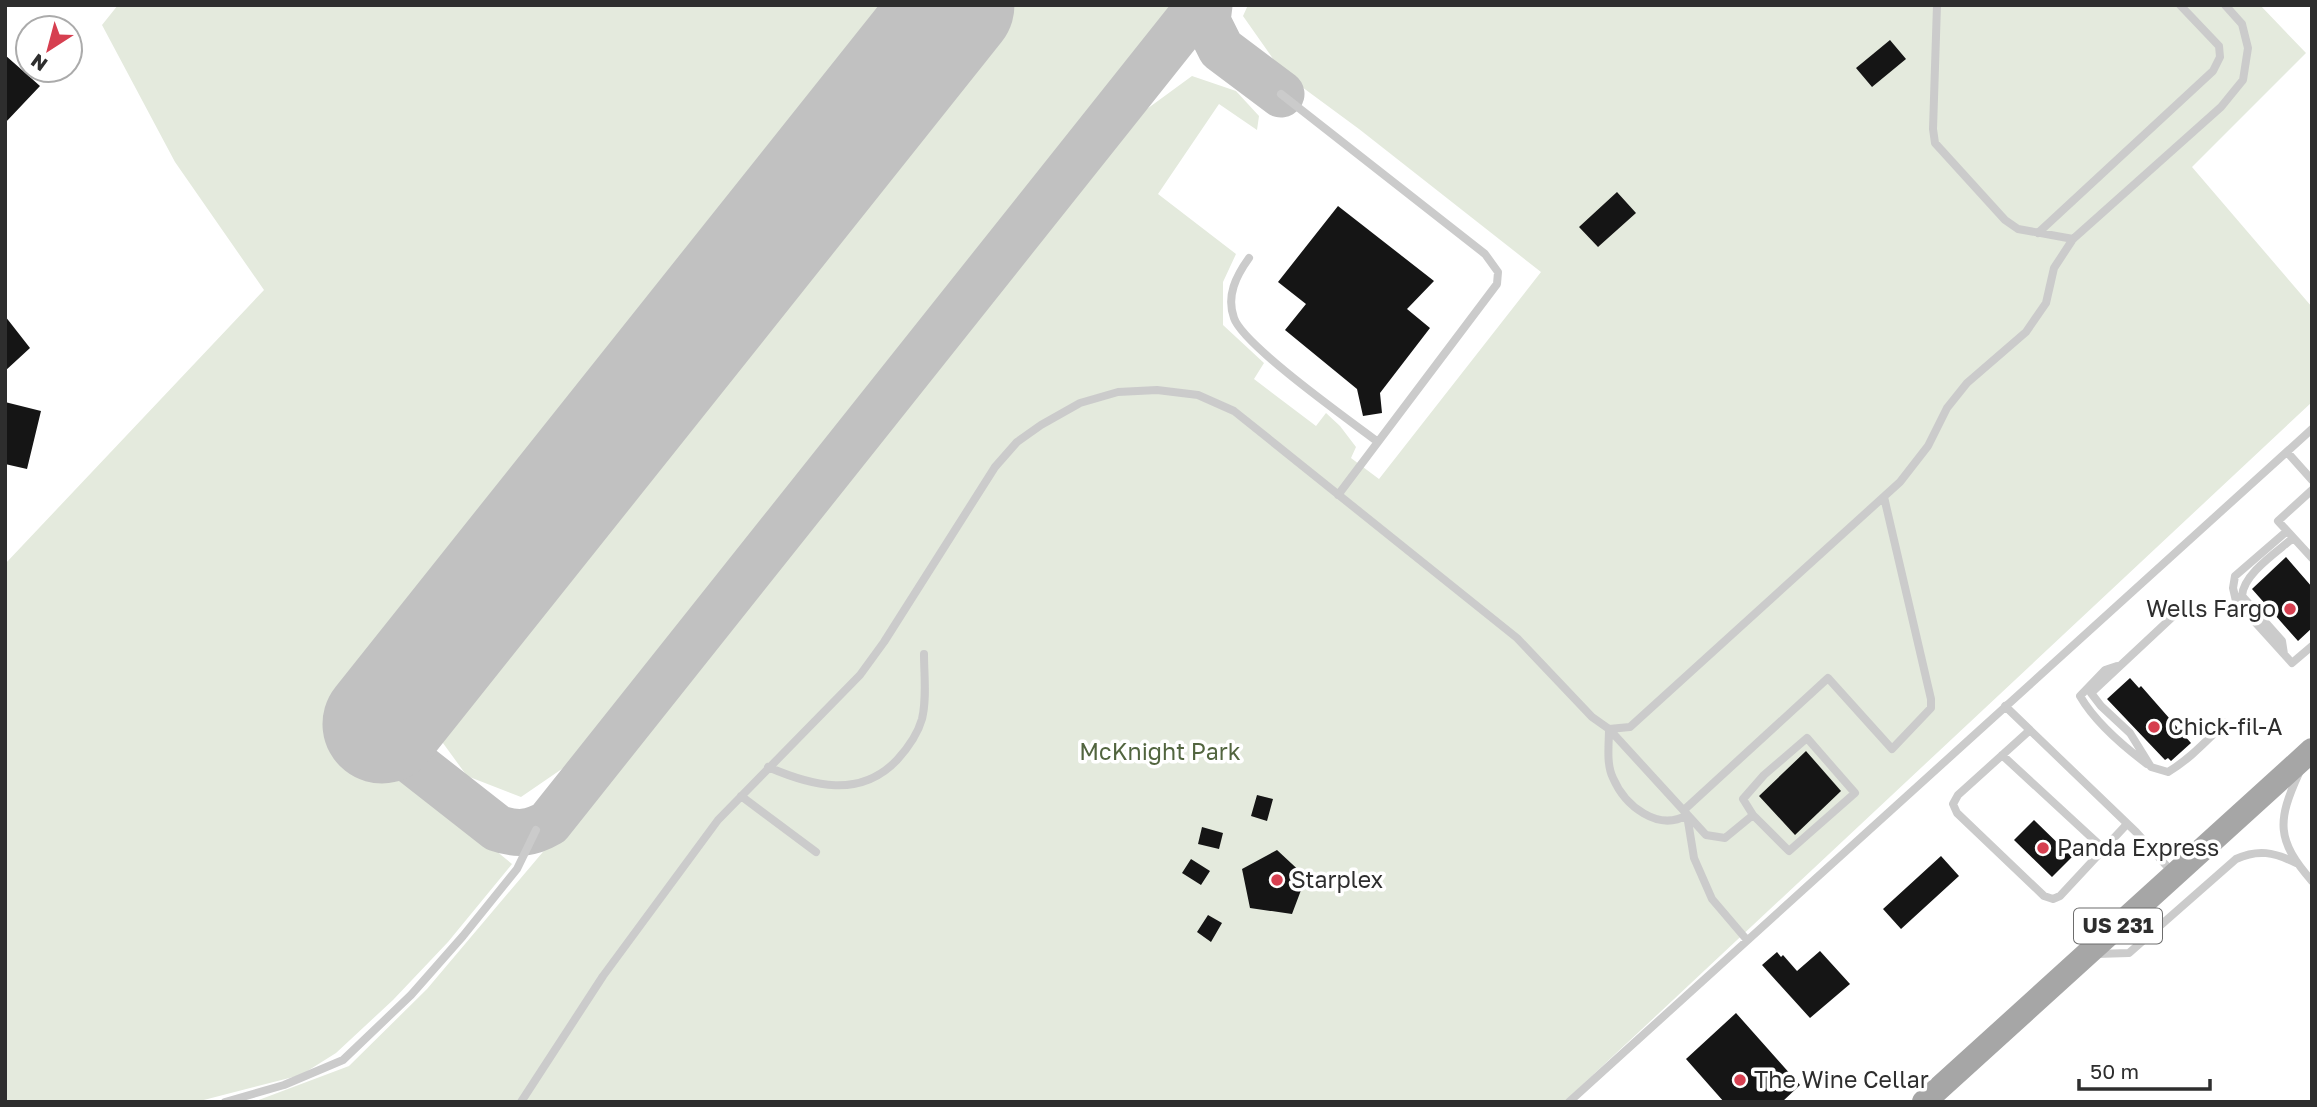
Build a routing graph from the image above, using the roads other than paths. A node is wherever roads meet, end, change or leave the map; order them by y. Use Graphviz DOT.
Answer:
graph roads {
  1 [pos="1937,5"];
  2 [pos="2180,5"];
  3 [pos="2225,5"];
  4 [pos="1281,94"];
  5 [pos="2038,233"];
  6 [pos="2073,239"];
  7 [pos="1249,258"];
  8 [pos="2312,429"];
  9 [pos="1378,442"];
  10 [pos="2287,452"];
  11 [pos="2312,480"];
  12 [pos="2312,490"];
  13 [pos="1338,495"];
  14 [pos="1884,497"];
  15 [pos="2290,534"];
  16 [pos="2312,558"];
  17 [pos="2183,607"];
  18 [pos="2312,646"];
  19 [pos="923,654"];
  20 [pos="2005,706"];
  21 [pos="2225,723"];
  22 [pos="1609,729"];
  23 [pos="2030,730"];
  24 [pos="2309,753"];
  25 [pos="2002,755"];
  26 [pos="768,767"];
  27 [pos="741,796"];
  28 [pos="1685,812"];
  29 [pos="1753,815"];
  30 [pos="2127,824"];
  31 [pos="537,830"];
  32 [pos="2104,849"];
  33 [pos="816,852"];
  34 [pos="2296,863"];
  35 [pos="2175,875"];
  36 [pos="2312,881"];
  37 [pos="1747,940"];
  38 [pos="2087,954"];
  39 [pos="225,1102"];
  40 [pos="522,1102"];
  41 [pos="1569,1102"];
  42 [pos="1924,1102"];
  1 -- 5 [label="lane"];
  2 -- 5 [label="lane"];
  3 -- 6 [label="lane"];
  4 -- 9 [label="lane"];
  5 -- 6 [label="lane"];
  6 -- 14 [label="lane"];
  7 -- 9 [label="lane"];
  8 -- 10 [label="lane"];
  9 -- 13 [label="lane"];
  10 -- 11 [label="lane"];
  10 -- 20 [label="lane"];
  12 -- 15 [label="lane"];
  13 -- 22 [label="lane"];
  13 -- 26 [label="lane"];
  14 -- 22 [label="lane"];
  14 -- 28 [label="lane"];
  15 -- 16 [label="lane"];
  15 -- 18 [label="lane"];
  17 -- 21 [label="lane"];
  19 -- 26 [label="lane"];
  20 -- 23 [label="lane"];
  20 -- 37 [label="lane"];
  22 -- 28 [label="lane"];
  22 -- 28 [label="lane"];
  23 -- 25 [label="lane"];
  23 -- 30 [label="lane"];
  24 -- 34 [label="lane"];
  24 -- 35 [label="main road, US 231"];
  25 -- 32 [label="lane"];
  25 -- 32 [label="lane"];
  26 -- 27 [label="lane"];
  27 -- 33 [label="lane"];
  27 -- 40 [label="lane"];
  28 -- 29 [label="lane"];
  28 -- 37 [label="lane"];
  29 -- 29 [label="lane"];
  30 -- 32 [label="lane"];
  30 -- 35 [label="lane"];
  31 -- 39 [label="lane"];
  34 -- 36 [label="lane"];
  34 -- 38 [label="lane"];
  35 -- 38 [label="main road, US 231"];
  37 -- 41 [label="lane"];
  38 -- 42 [label="main road, US 231"];
}
